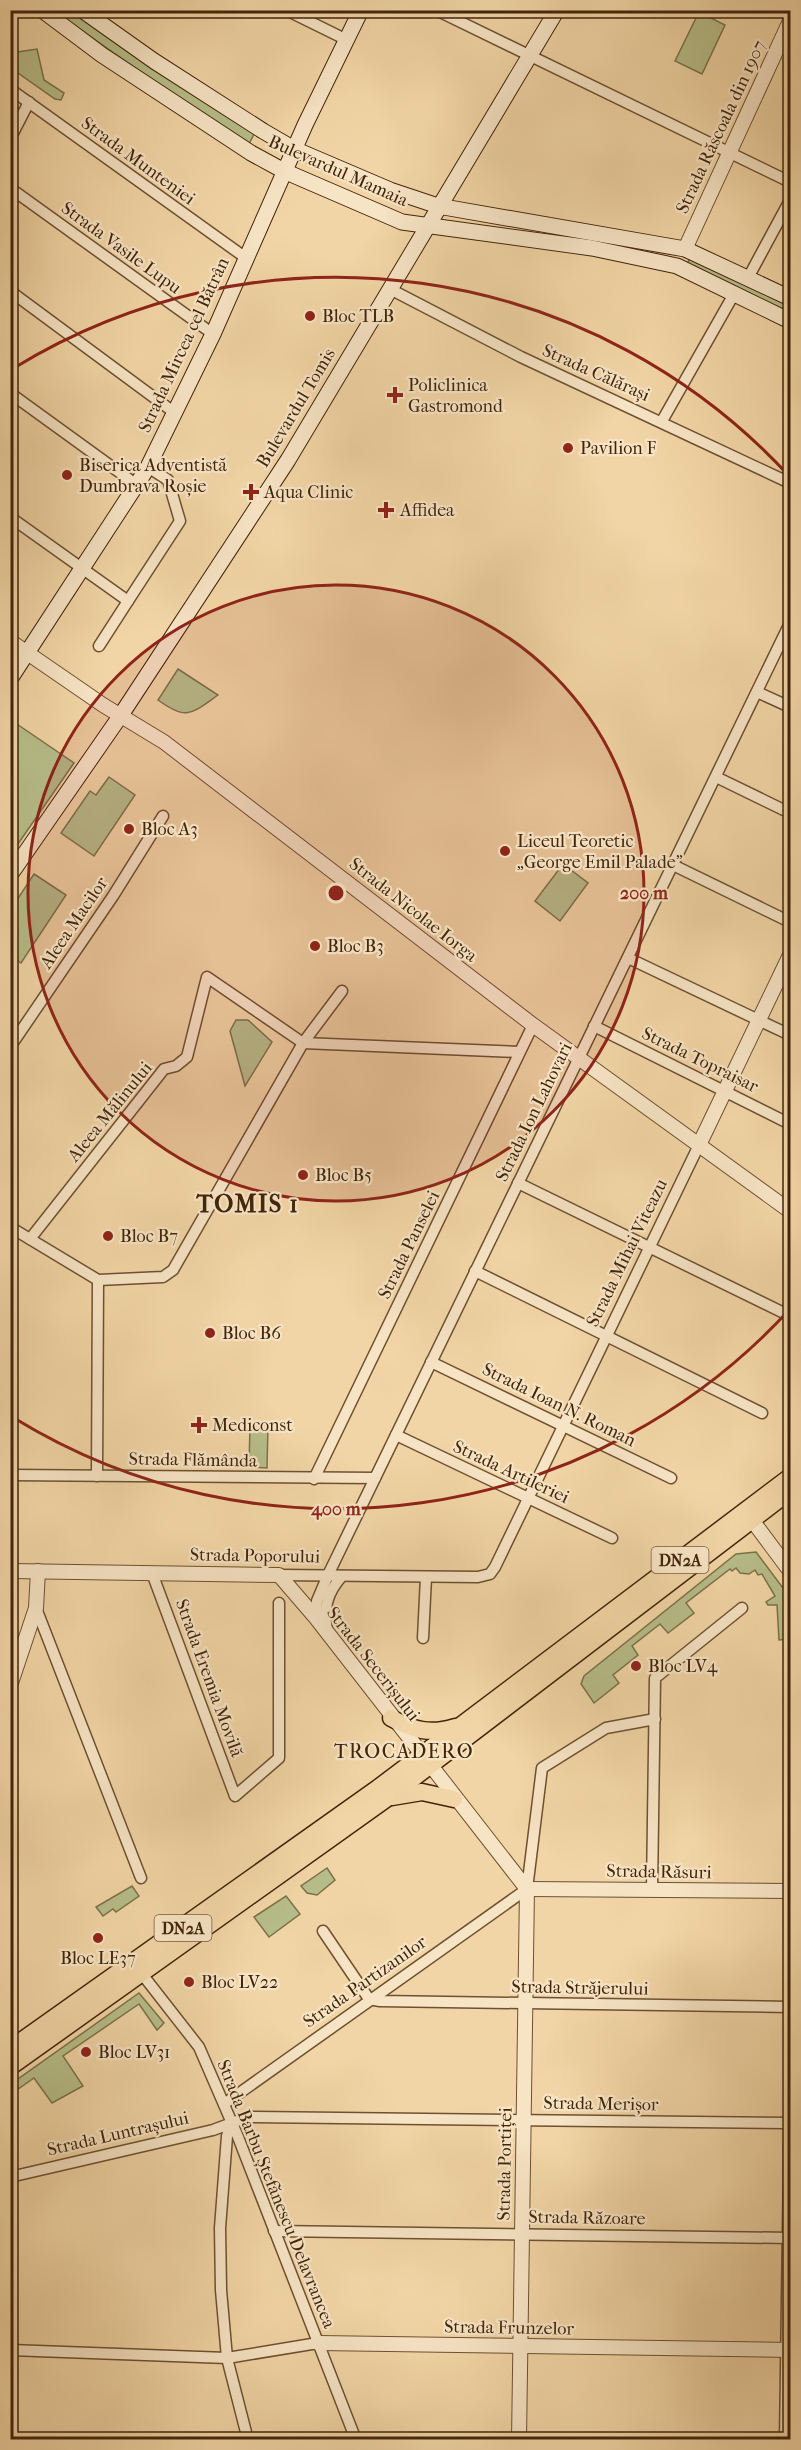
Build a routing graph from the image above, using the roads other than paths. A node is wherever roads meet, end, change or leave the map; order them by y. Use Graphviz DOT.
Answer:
graph roads {
  1 [pos="42,10"];
  2 [pos="82,10"];
  3 [pos="286,10"];
  4 [pos="361,10"];
  5 [pos="436,10"];
  6 [pos="463,10"];
  7 [pos="557,10"];
  8 [pos="458,21"];
  9 [pos="790,21"];
  10 [pos="347,40"];
  11 [pos="530,56"];
  12 [pos="10,89"];
  13 [pos="29,102"];
  14 [pos="10,139"];
  15 [pos="294,149"];
  16 [pos="730,152"];
  17 [pos="284,171"];
  18 [pos="790,182"];
  19 [pos="10,188"];
  20 [pos="790,200"];
  21 [pos="438,206"];
  22 [pos="428,227"];
  23 [pos="685,249"];
  24 [pos="246,258"];
  25 [pos="677,266"];
  26 [pos="748,278"];
  27 [pos="390,289"];
  28 [pos="10,291"];
  29 [pos="734,294"];
  30 [pos="790,298"];
  31 [pos="790,318"];
  32 [pos="213,334"];
  33 [pos="10,393"];
  34 [pos="175,413"];
  35 [pos="662,421"];
  36 [pos="147,466"];
  37 [pos="790,483"];
  38 [pos="137,485"];
  39 [pos="10,517"];
  40 [pos="81,569"];
  41 [pos="128,601"];
  42 [pos="790,623"];
  43 [pos="10,641"];
  44 [pos="99,646"];
  45 [pos="27,654"];
  46 [pos="10,679"];
  47 [pos="757,692"];
  48 [pos="790,707"];
  49 [pos="121,715"];
  50 [pos="716,777"];
  51 [pos="790,813"];
  52 [pos="163,816"];
  53 [pos="673,865"];
  54 [pos="10,875"];
  55 [pos="790,922"];
  56 [pos="790,955"];
  57 [pos="628,958"];
  58 [pos="342,991"];
  59 [pos="759,1020"];
  60 [pos="533,1025"];
  61 [pos="594,1026"];
  62 [pos="790,1035"];
  63 [pos="303,1042"];
  64 [pos="10,1047"];
  65 [pos="519,1052"];
  66 [pos="579,1058"];
  67 [pos="725,1091"];
  68 [pos="790,1124"];
  69 [pos="699,1145"];
  70 [pos="518,1183"];
  71 [pos="790,1211"];
  72 [pos="10,1227"];
  73 [pos="30,1239"];
  74 [pos="650,1247"];
  75 [pos="475,1271"];
  76 [pos="98,1280"];
  77 [pos="790,1316"];
  78 [pos="606,1336"];
  79 [pos="431,1362"];
  80 [pos="762,1413"];
  81 [pos="564,1425"];
  82 [pos="396,1435"];
  83 [pos="10,1474"];
  84 [pos="97,1476"];
  85 [pos="790,1477"];
  86 [pos="375,1478"];
  87 [pos="671,1478"];
  88 [pos="314,1479"];
  89 [pos="790,1491"];
  90 [pos="528,1498"];
  91 [pos="752,1520"];
  92 [pos="612,1538"];
  93 [pos="495,1567"];
  94 [pos="10,1571"];
  95 [pos="38,1571"];
  96 [pos="790,1571"];
  97 [pos="152,1573"];
  98 [pos="279,1575"];
  99 [pos="328,1575"];
  100 [pos="342,1576"];
  101 [pos="426,1577"];
  102 [pos="279,1603"];
  103 [pos="36,1608"];
  104 [pos="742,1608"];
  105 [pos="316,1618"];
  106 [pos="327,1634"];
  107 [pos="423,1638"];
  108 [pos="10,1686"];
  109 [pos="391,1718"];
  110 [pos="655,1719"];
  111 [pos="462,1725"];
  112 [pos="425,1761"];
  113 [pos="454,1798"];
  114 [pos="386,1799"];
  115 [pos="141,1878"];
  116 [pos="527,1889"];
  117 [pos="652,1890"];
  118 [pos="790,1891"];
  119 [pos="322,1931"];
  120 [pos="142,1974"];
  121 [pos="369,1999"];
  122 [pos="525,2003"];
  123 [pos="790,2007"];
  124 [pos="10,2049"];
  125 [pos="10,2067"];
  126 [pos="790,2089"];
  127 [pos="224,2104"];
  128 [pos="524,2120"];
  129 [pos="231,2122"];
  130 [pos="790,2123"];
  131 [pos="10,2177"];
  132 [pos="274,2231"];
  133 [pos="522,2234"];
  134 [pos="789,2238"];
  135 [pos="318,2343"];
  136 [pos="520,2346"];
  137 [pos="10,2350"];
  138 [pos="788,2350"];
  139 [pos="228,2358"];
  140 [pos="248,2439"];
  141 [pos="356,2439"];
  142 [pos="519,2439"];
  143 [pos="785,2439"];
  1 -- 17 [label="main road, Bulevardul Mamaia"];
  2 -- 15 [label="main road, Bulevardul Mamaia"];
  3 -- 10 [label="street"];
  4 -- 10 [label="main road, Strada Mircea cel Bătrân"];
  5 -- 8 [label="street"];
  6 -- 8 [label="street"];
  7 -- 11 [label="main road, Bulevardul Tomis"];
  8 -- 11 [label="street"];
  9 -- 16 [label="street, Strada Răscoala din 1907"];
  10 -- 15 [label="main road, Strada Mircea cel Bătrân"];
  11 -- 16 [label="street"];
  11 -- 21 [label="main road, Bulevardul Tomis"];
  12 -- 13 [label="street, Strada Munteniei"];
  13 -- 14 [label="street"];
  13 -- 24 [label="street, Strada Munteniei"];
  15 -- 17 [label="main road, Strada Mircea cel Bătrân"];
  15 -- 21 [label="main road, Bulevardul Mamaia"];
  16 -- 18 [label="street"];
  16 -- 23 [label="street, Strada Răscoala din 1907"];
  17 -- 22 [label="main road, Bulevardul Mamaia"];
  17 -- 24 [label="main road, Strada Mircea cel Bătrân"];
  19 -- 32 [label="street, Strada Vasile Lupu"];
  20 -- 26 [label="street"];
  21 -- 22 [label="main road, Bulevardul Tomis"];
  21 -- 23 [label="main road, Bulevardul Mamaia"];
  22 -- 25 [label="main road, Bulevardul Mamaia"];
  22 -- 27 [label="main road, Bulevardul Tomis"];
  23 -- 25 [label="main road"];
  23 -- 26 [label="main road, Bulevardul Mamaia"];
  24 -- 32 [label="main road, Strada Mircea cel Bătrân"];
  25 -- 29 [label="main road, Bulevardul Mamaia"];
  26 -- 30 [label="main road, Bulevardul Mamaia"];
  27 -- 35 [label="street, Strada Călărași"];
  27 -- 49 [label="main road, Bulevardul Tomis"];
  28 -- 34 [label="street"];
  29 -- 31 [label="main road, Bulevardul Mamaia"];
  29 -- 35 [label="street"];
  32 -- 34 [label="main road, Strada Mircea cel Bătrân"];
  33 -- 38 [label="street"];
  34 -- 36 [label="main road, Strada Mircea cel Bătrân"];
  35 -- 37 [label="street, Strada Călărași"];
  36 -- 38 [label="main road, Strada Mircea cel Bătrân"];
  36 -- 41 [label="street"];
  38 -- 40 [label="main road, Strada Mircea cel Bătrân"];
  39 -- 40 [label="street"];
  40 -- 41 [label="street"];
  40 -- 45 [label="main road, Strada Mircea cel Bătrân"];
  41 -- 44 [label="street"];
  42 -- 47 [label="street, Strada Ion Lahovari"];
  43 -- 45 [label="street, Strada Nicolae Iorga"];
  45 -- 46 [label="main road, Strada Mircea cel Bătrân"];
  45 -- 49 [label="street, Strada Nicolae Iorga"];
  47 -- 48 [label="street"];
  47 -- 50 [label="street, Strada Ion Lahovari"];
  49 -- 54 [label="main road, Bulevardul Tomis"];
  49 -- 60 [label="street, Strada Nicolae Iorga"];
  50 -- 51 [label="street"];
  50 -- 53 [label="street, Strada Ion Lahovari"];
  52 -- 64 [label="street, Aleea Macilor"];
  53 -- 55 [label="street"];
  53 -- 57 [label="street, Strada Ion Lahovari"];
  56 -- 59 [label="street, Strada Mihai Viteazu"];
  57 -- 59 [label="street"];
  57 -- 61 [label="street, Strada Ion Lahovari"];
  58 -- 63 [label="street"];
  59 -- 62 [label="street"];
  59 -- 67 [label="street, Strada Mihai Viteazu"];
  60 -- 65 [label="street, Strada Panselei"];
  60 -- 66 [label="street, Strada Nicolae Iorga"];
  61 -- 66 [label="street, Strada Ion Lahovari"];
  61 -- 67 [label="street, Strada Topraisar"];
  63 -- 65 [label="street"];
  63 -- 73 [label="street, Aleea Mălinului"];
  63 -- 76 [label="street"];
  65 -- 88 [label="street, Strada Panselei"];
  66 -- 69 [label="street, Strada Nicolae Iorga"];
  66 -- 70 [label="street, Strada Ion Lahovari"];
  67 -- 68 [label="street, Strada Topraisar"];
  67 -- 69 [label="street, Strada Mihai Viteazu"];
  69 -- 71 [label="street, Strada Nicolae Iorga"];
  69 -- 74 [label="street, Strada Mihai Viteazu"];
  70 -- 74 [label="street"];
  70 -- 75 [label="street, Strada Ion Lahovari"];
  72 -- 73 [label="street"];
  73 -- 76 [label="street"];
  74 -- 77 [label="street"];
  74 -- 78 [label="street, Strada Mihai Viteazu"];
  75 -- 78 [label="street"];
  75 -- 79 [label="street, Strada Ion Lahovari"];
  76 -- 84 [label="street"];
  78 -- 80 [label="street"];
  78 -- 81 [label="street, Strada Mihai Viteazu"];
  79 -- 81 [label="street, Strada Ioan N. Roman"];
  79 -- 82 [label="street, Strada Ion Lahovari"];
  81 -- 87 [label="street, Strada Ioan N. Roman"];
  81 -- 90 [label="street, Strada Mihai Viteazu"];
  82 -- 86 [label="street, Strada Ion Lahovari"];
  82 -- 90 [label="street, Strada Artileriei"];
  83 -- 84 [label="street, Strada Flămânda"];
  84 -- 88 [label="street, Strada Flămânda"];
  85 -- 111 [label="main road, DN2A"];
  86 -- 88 [label="street, Strada Flămânda"];
  86 -- 99 [label="street, Strada Ion Lahovari"];
  89 -- 91 [label="main road, DN2A"];
  90 -- 92 [label="street, Strada Artileriei"];
  90 -- 93 [label="street, Strada Mihai Viteazu"];
  91 -- 96 [label="street"];
  91 -- 112 [label="main road, DN2A"];
  93 -- 101 [label="street, Strada Poporului"];
  94 -- 95 [label="street, Strada Poporului"];
  95 -- 97 [label="street, Strada Poporului"];
  95 -- 103 [label="street"];
  97 -- 98 [label="street, Strada Poporului"];
  97 -- 102 [label="street, Strada Eremia Movilă"];
  98 -- 99 [label="street, Strada Poporului"];
  98 -- 105 [label="street, Strada Secerișului"];
  99 -- 100 [label="street, Strada Poporului"];
  99 -- 105 [label="street, Strada Ion Lahovari"];
  100 -- 101 [label="street, Strada Poporului"];
  100 -- 106 [label="street"];
  101 -- 107 [label="street"];
  103 -- 108 [label="street"];
  103 -- 115 [label="street"];
  104 -- 110 [label="street"];
  105 -- 106 [label="street, Strada Secerișului"];
  106 -- 109 [label="street, Strada Secerișului"];
  109 -- 111 [label="main road"];
  109 -- 112 [label="street, Strada Secerișului"];
  110 -- 116 [label="street"];
  110 -- 117 [label="street"];
  111 -- 112 [label="main road, DN2A"];
  112 -- 113 [label="street, Strada Secerișului"];
  112 -- 114 [label="main road"];
  112 -- 124 [label="main road, DN2A"];
  113 -- 114 [label="main road"];
  113 -- 116 [label="street, Strada Secerișului"];
  114 -- 120 [label="main road"];
  116 -- 117 [label="street, Strada Răsuri"];
  116 -- 121 [label="street, Strada Partizanilor"];
  116 -- 122 [label="street, Strada Portiței"];
  117 -- 118 [label="street, Strada Răsuri"];
  119 -- 121 [label="street"];
  120 -- 125 [label="main road"];
  120 -- 127 [label="street, Strada Barbu Ștefănescu Delavrancea"];
  121 -- 122 [label="street, Strada Străjerului"];
  121 -- 127 [label="street, Strada Partizanilor"];
  122 -- 123 [label="street, Strada Străjerului"];
  122 -- 128 [label="street, Strada Portiței"];
  126 -- 130 [label="street"];
  127 -- 129 [label="street, Strada Barbu Ștefănescu Delavrancea"];
  128 -- 129 [label="street, Strada Merișor"];
  128 -- 130 [label="street, Strada Merișor"];
  128 -- 133 [label="street, Strada Portiței"];
  129 -- 131 [label="street, Strada Luntrașului"];
  129 -- 132 [label="street, Strada Barbu Ștefănescu Delavrancea"];
  129 -- 139 [label="street"];
  130 -- 134 [label="street"];
  132 -- 133 [label="street, Strada Răzoare"];
  132 -- 135 [label="street, Strada Barbu Ștefănescu Delavrancea"];
  133 -- 134 [label="street, Strada Răzoare"];
  133 -- 136 [label="street, Strada Portiței"];
  134 -- 138 [label="street"];
  135 -- 136 [label="street, Strada Frunzelor"];
  135 -- 139 [label="street, Strada Frunzelor"];
  135 -- 141 [label="street, Strada Barbu Ștefănescu Delavrancea"];
  136 -- 138 [label="street, Strada Frunzelor"];
  136 -- 142 [label="street, Strada Portiței"];
  137 -- 139 [label="street, Strada Frunzelor"];
  138 -- 143 [label="street"];
  139 -- 140 [label="street"];
}
